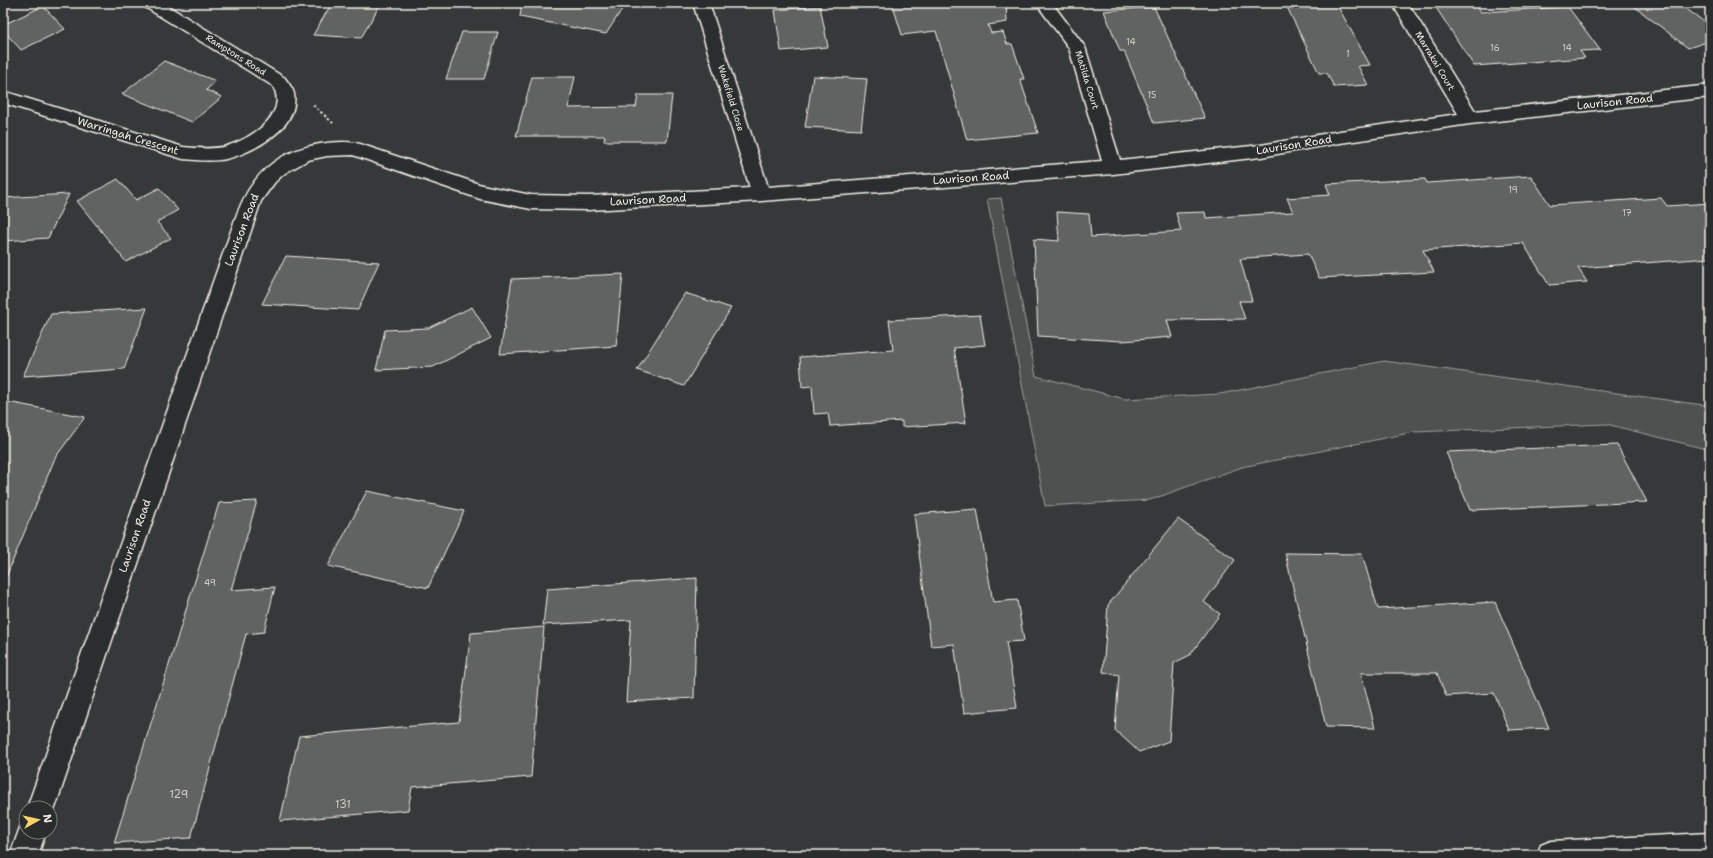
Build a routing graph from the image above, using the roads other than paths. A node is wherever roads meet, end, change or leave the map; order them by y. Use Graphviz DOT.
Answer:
graph roads {
  1 [pos="151,3"];
  2 [pos="701,3"];
  3 [pos="1044,3"];
  4 [pos="1400,3"];
  5 [pos="1710,91"];
  6 [pos="3,97"];
  7 [pos="1470,118"];
  8 [pos="274,126"];
  9 [pos="1113,167"];
  10 [pos="761,194"];
  11 [pos="44,800"];
  12 [pos="29,840"];
  13 [pos="1710,847"];
  14 [pos="24,855"];
  15 [pos="1551,855"];
  1 -- 8 [label="street, Ramptons Road"];
  2 -- 10 [label="street, Wakefield Close"];
  3 -- 9 [label="street, Matilda Court"];
  4 -- 7 [label="street, Marrakai Court"];
  5 -- 7 [label="street, Laurison Road"];
  6 -- 8 [label="street, Warringah Crescent"];
  7 -- 9 [label="street, Laurison Road"];
  9 -- 10 [label="street, Laurison Road"];
  10 -- 11 [label="street, Laurison Road"];
  12 -- 14 [label="street"];
  13 -- 15 [label="street"];
}
